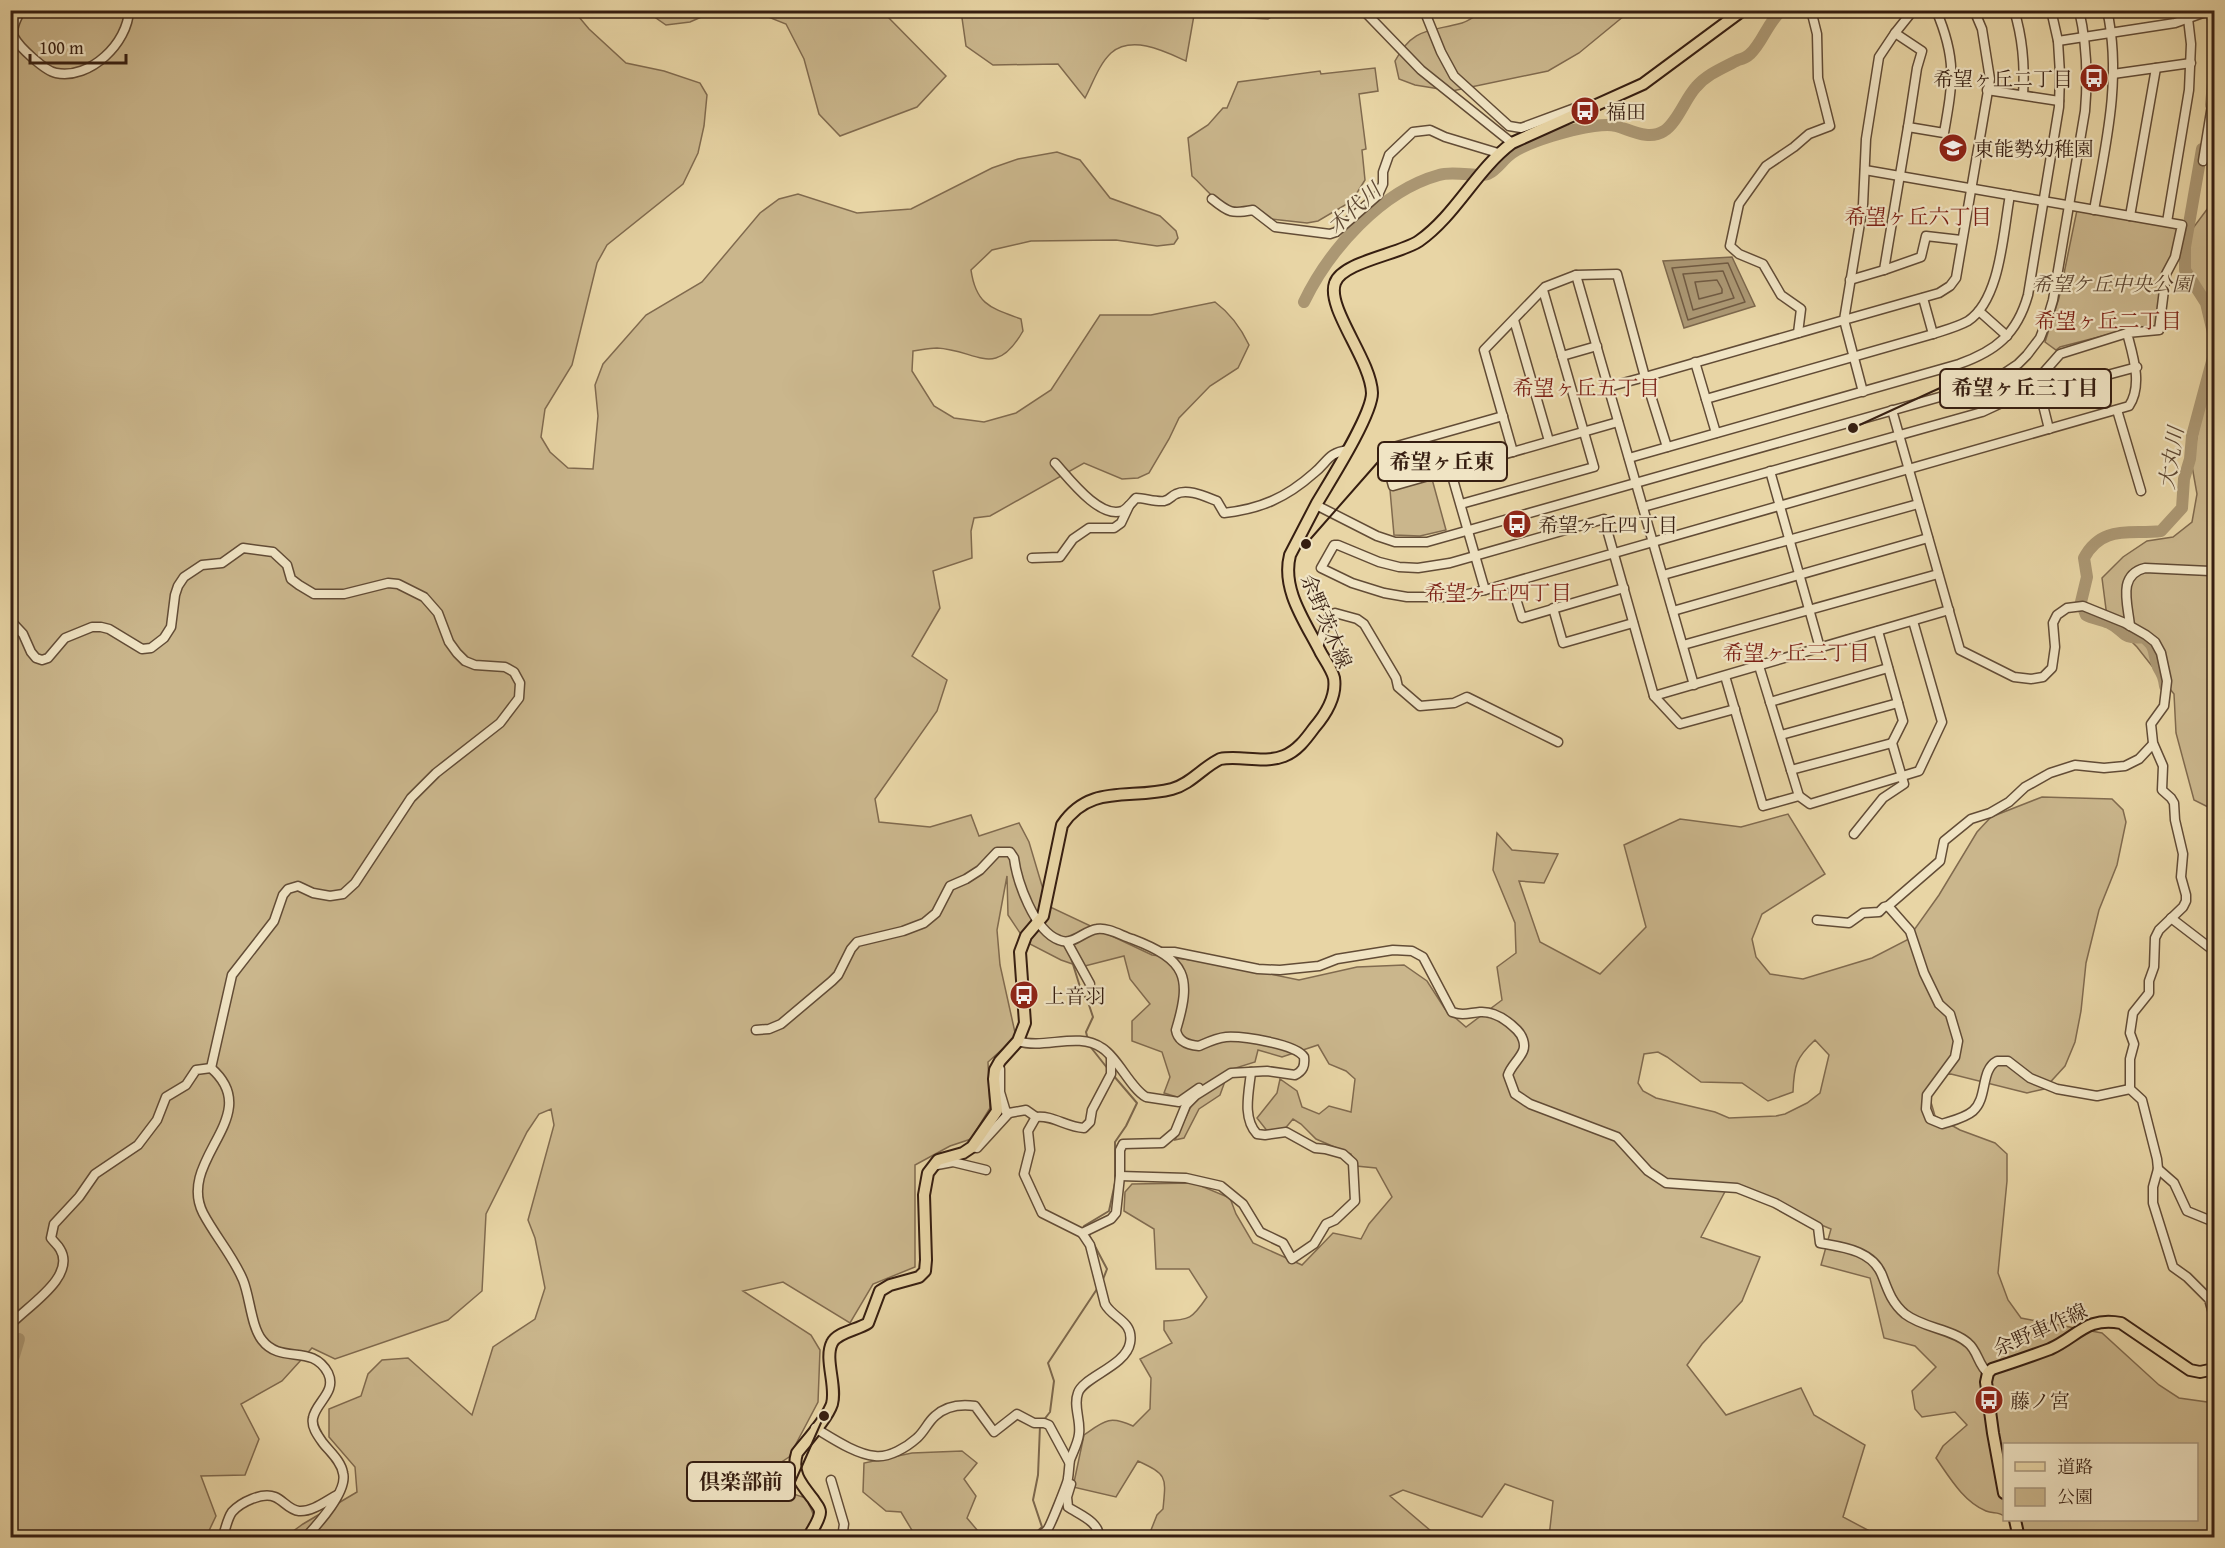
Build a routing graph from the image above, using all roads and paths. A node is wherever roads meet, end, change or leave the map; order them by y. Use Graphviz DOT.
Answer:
graph roads {
  1 [pos="21,10"];
  2 [pos="129,10"];
  3 [pos="1363,10"];
  4 [pos="1424,10"];
  5 [pos="1743,10"];
  6 [pos="1811,10"];
  7 [pos="1915,10"];
  8 [pos="1936,10"];
  9 [pos="1974,10"];
  10 [pos="2014,10"];
  11 [pos="2051,10"];
  12 [pos="2079,10"];
  13 [pos="2107,10"];
  14 [pos="2210,11"];
  15 [pos="2188,15"];
  16 [pos="2112,32"];
  17 [pos="1895,33"];
  18 [pos="2085,36"];
  19 [pos="2058,41"];
  20 [pos="2191,63"];
  21 [pos="2156,68"];
  22 [pos="2113,74"];
  23 [pos="1988,90"];
  24 [pos="2214,93"];
  25 [pos="2023,95"];
  26 [pos="2059,101"];
  27 [pos="1582,103"];
  28 [pos="1908,127"];
  29 [pos="1512,142"];
  30 [pos="1498,153"];
  31 [pos="2203,161"];
  32 [pos="1865,170"];
  33 [pos="1900,176"];
  34 [pos="1972,188"];
  35 [pos="2010,195"];
  36 [pos="1212,199"];
  37 [pos="2043,201"];
  38 [pos="2069,205"];
  39 [pos="2094,210"];
  40 [pos="2130,216"];
  41 [pos="2167,222"];
  42 [pos="1961,240"];
  43 [pos="1884,270"];
  44 [pos="1576,274"];
  45 [pos="1850,279"];
  46 [pos="1543,290"];
  47 [pos="1923,298"];
  48 [pos="1979,311"];
  49 [pos="1514,320"];
  50 [pos="1844,320"];
  51 [pos="1798,333"];
  52 [pos="2127,333"];
  53 [pos="1933,334"];
  54 [pos="2007,336"];
  55 [pos="1597,346"];
  56 [pos="1562,356"];
  57 [pos="1854,356"];
  58 [pos="1695,362"];
  59 [pos="2137,367"];
  60 [pos="1645,377"];
  61 [pos="2037,380"];
  62 [pos="1608,387"];
  63 [pos="1863,392"];
  64 [pos="2040,393"];
  65 [pos="1706,399"];
  66 [pos="1892,410"];
  67 [pos="2117,410"];
  68 [pos="1503,416"];
  69 [pos="1618,422"];
  70 [pos="2049,429"];
  71 [pos="1584,432"];
  72 [pos="1716,433"];
  73 [pos="1899,435"];
  74 [pos="1550,441"];
  75 [pos="1667,447"];
  76 [pos="1348,450"];
  77 [pos="1513,452"];
  78 [pos="1629,458"];
  79 [pos="1055,463"];
  80 [pos="1450,469"];
  81 [pos="1909,469"];
  82 [pos="1770,471"];
  83 [pos="1636,483"];
  84 [pos="2140,491"];
  85 [pos="1461,504"];
  86 [pos="1918,504"];
  87 [pos="1130,505"];
  88 [pos="1316,505"];
  89 [pos="1780,506"];
  90 [pos="1643,507"];
  91 [pos="1468,530"];
  92 [pos="1928,538"];
  93 [pos="1790,540"];
  94 [pos="1653,542"];
  95 [pos="1614,554"];
  96 [pos="1475,556"];
  97 [pos="1032,558"];
  98 [pos="2214,566"];
  99 [pos="1938,574"];
  100 [pos="1663,575"];
  101 [pos="1800,575"];
  102 [pos="1511,583"];
  103 [pos="1624,588"];
  104 [pos="1485,590"];
  105 [pos="1553,608"];
  106 [pos="1809,610"];
  107 [pos="1949,610"];
  108 [pos="1673,611"];
  109 [pos="10,620"];
  110 [pos="1913,621"];
  111 [pos="1633,623"];
  112 [pos="2130,626"];
  113 [pos="1878,631"];
  114 [pos="1683,645"];
  115 [pos="1318,647"];
  116 [pos="1820,648"];
  117 [pos="1759,666"];
  118 [pos="1888,668"];
  119 [pos="1725,676"];
  120 [pos="1694,684"];
  121 [pos="1654,696"];
  122 [pos="1770,702"];
  123 [pos="1898,703"];
  124 [pos="1735,709"];
  125 [pos="1780,735"];
  126 [pos="1558,742"];
  127 [pos="1892,743"];
  128 [pos="2153,744"];
  129 [pos="1791,770"];
  130 [pos="1901,776"];
  131 [pos="1799,796"];
  132 [pos="1854,834"];
  133 [pos="1888,906"];
  134 [pos="2171,918"];
  135 [pos="1817,920"];
  136 [pos="1040,922"];
  137 [pos="1067,942"];
  138 [pos="2214,951"];
  139 [pos="1162,952"];
  140 [pos="1090,984"];
  141 [pos="756,1030"];
  142 [pos="1018,1041"];
  143 [pos="1111,1058"];
  144 [pos="998,1065"];
  145 [pos="211,1068"];
  146 [pos="1251,1072"];
  147 [pos="1215,1083"];
  148 [pos="2130,1089"];
  149 [pos="1009,1113"];
  150 [pos="1036,1117"];
  151 [pos="972,1147"];
  152 [pos="934,1164"];
  153 [pos="2158,1169"];
  154 [pos="986,1170"];
  155 [pos="1120,1176"];
  156 [pos="2214,1222"];
  157 [pos="1082,1233"];
  158 [pos="2214,1317"];
  159 [pos="10,1325"];
  160 [pos="2214,1369"];
  161 [pos="1988,1373"];
  162 [pos="815,1428"];
  163 [pos="1069,1462"];
  164 [pos="1069,1472"];
  165 [pos="831,1480"];
  166 [pos="2003,1488"];
  167 [pos="340,1493"];
  168 [pos="2015,1521"];
  169 [pos="1049,1534"];
  170 [pos="222,1538"];
  171 [pos="305,1538"];
  172 [pos="808,1538"];
  173 [pos="842,1538"];
  174 [pos="1036,1538"];
  175 [pos="1099,1538"];
  176 [pos="2019,1538"];
  1 -- 2 [label="street"];
  3 -- 29 [label="street"];
  4 -- 27 [label="street"];
  5 -- 29 [label="main road, 余野茨木線"];
  6 -- 51 [label="street"];
  7 -- 17 [label="street"];
  8 -- 28 [label="street"];
  9 -- 23 [label="street"];
  10 -- 25 [label="street"];
  11 -- 19 [label="street"];
  12 -- 18 [label="street"];
  13 -- 16 [label="street"];
  14 -- 15 [label="street"];
  15 -- 16 [label="street"];
  15 -- 20 [label="street"];
  16 -- 18 [label="street"];
  16 -- 22 [label="street"];
  17 -- 28 [label="street"];
  17 -- 32 [label="street"];
  18 -- 19 [label="street"];
  18 -- 38 [label="street"];
  19 -- 26 [label="street"];
  20 -- 21 [label="street"];
  20 -- 41 [label="street"];
  21 -- 22 [label="street"];
  21 -- 40 [label="street"];
  22 -- 39 [label="street"];
  23 -- 25 [label="street"];
  23 -- 34 [label="street"];
  24 -- 31 [label="street"];
  25 -- 26 [label="street"];
  26 -- 37 [label="street"];
  28 -- 33 [label="street"];
  29 -- 30 [label="main road, 余野茨木線"];
  30 -- 36 [label="street"];
  30 -- 76 [label="main road, 余野茨木線"];
  32 -- 33 [label="street"];
  32 -- 45 [label="street"];
  33 -- 34 [label="street"];
  33 -- 43 [label="street"];
  34 -- 35 [label="street"];
  34 -- 42 [label="street"];
  35 -- 37 [label="street"];
  35 -- 48 [label="street"];
  37 -- 38 [label="street"];
  37 -- 54 [label="street"];
  38 -- 39 [label="street"];
  38 -- 66 [label="street"];
  39 -- 40 [label="street"];
  40 -- 41 [label="street"];
  41 -- 52 [label="street"];
  42 -- 43 [label="street"];
  42 -- 47 [label="street"];
  43 -- 45 [label="street"];
  44 -- 46 [label="street"];
  44 -- 55 [label="street"];
  44 -- 60 [label="street"];
  45 -- 50 [label="street"];
  46 -- 49 [label="street"];
  46 -- 56 [label="street"];
  47 -- 50 [label="street"];
  47 -- 53 [label="street"];
  48 -- 53 [label="street"];
  48 -- 54 [label="street"];
  49 -- 68 [label="street"];
  49 -- 74 [label="street"];
  50 -- 51 [label="street"];
  50 -- 57 [label="street"];
  51 -- 58 [label="street"];
  52 -- 59 [label="street"];
  52 -- 61 [label="street"];
  53 -- 57 [label="street"];
  54 -- 63 [label="street"];
  55 -- 56 [label="street"];
  55 -- 62 [label="street"];
  56 -- 71 [label="street"];
  57 -- 63 [label="street"];
  57 -- 65 [label="street"];
  58 -- 60 [label="street"];
  58 -- 65 [label="street"];
  59 -- 64 [label="street"];
  59 -- 67 [label="street"];
  60 -- 62 [label="street"];
  60 -- 75 [label="street"];
  61 -- 64 [label="street"];
  61 -- 73 [label="street"];
  62 -- 69 [label="street"];
  63 -- 72 [label="street"];
  64 -- 70 [label="street"];
  65 -- 72 [label="street"];
  66 -- 73 [label="street"];
  66 -- 83 [label="street"];
  67 -- 70 [label="street"];
  67 -- 84 [label="street"];
  68 -- 77 [label="street"];
  68 -- 80 [label="street"];
  69 -- 71 [label="street"];
  69 -- 78 [label="street"];
  70 -- 81 [label="street"];
  71 -- 74 [label="street"];
  71 -- 85 [label="street"];
  72 -- 75 [label="street"];
  73 -- 81 [label="street"];
  73 -- 82 [label="street"];
  74 -- 77 [label="street"];
  75 -- 78 [label="street"];
  76 -- 87 [label="street"];
  76 -- 88 [label="main road, 余野茨木線"];
  77 -- 80 [label="street"];
  78 -- 83 [label="street"];
  79 -- 87 [label="street"];
  80 -- 85 [label="street"];
  81 -- 86 [label="street"];
  81 -- 89 [label="street"];
  82 -- 89 [label="street"];
  82 -- 90 [label="street"];
  83 -- 90 [label="street"];
  83 -- 91 [label="street"];
  85 -- 91 [label="street"];
  86 -- 92 [label="street"];
  86 -- 93 [label="street"];
  87 -- 97 [label="street"];
  88 -- 91 [label="street"];
  88 -- 115 [label="main road, 余野茨木線"];
  89 -- 93 [label="street"];
  89 -- 94 [label="street"];
  90 -- 94 [label="street"];
  91 -- 96 [label="street"];
  92 -- 99 [label="street"];
  92 -- 101 [label="street"];
  93 -- 100 [label="street"];
  93 -- 101 [label="street"];
  94 -- 95 [label="street"];
  94 -- 100 [label="street"];
  95 -- 96 [label="street"];
  95 -- 102 [label="street"];
  95 -- 103 [label="street"];
  96 -- 104 [label="street"];
  96 -- 104 [label="street"];
  98 -- 112 [label="street"];
  99 -- 106 [label="street"];
  99 -- 107 [label="street"];
  100 -- 108 [label="street"];
  101 -- 106 [label="street"];
  101 -- 108 [label="street"];
  102 -- 104 [label="street"];
  102 -- 105 [label="street"];
  103 -- 105 [label="street"];
  103 -- 111 [label="street"];
  105 -- 111 [label="street"];
  106 -- 114 [label="street"];
  106 -- 116 [label="street"];
  107 -- 110 [label="street"];
  107 -- 112 [label="street"];
  108 -- 114 [label="street"];
  109 -- 145 [label="street"];
  110 -- 113 [label="street"];
  110 -- 130 [label="street"];
  111 -- 121 [label="street"];
  112 -- 128 [label="street"];
  113 -- 116 [label="street"];
  113 -- 118 [label="street"];
  114 -- 120 [label="street"];
  115 -- 126 [label="street"];
  115 -- 136 [label="main road, 余野茨木線"];
  116 -- 117 [label="street"];
  117 -- 119 [label="street"];
  117 -- 122 [label="street"];
  118 -- 122 [label="street"];
  118 -- 123 [label="street"];
  119 -- 120 [label="street"];
  119 -- 124 [label="street"];
  120 -- 121 [label="street"];
  121 -- 124 [label="street"];
  122 -- 125 [label="street"];
  123 -- 125 [label="street"];
  123 -- 127 [label="street"];
  124 -- 131 [label="street"];
  125 -- 129 [label="street"];
  127 -- 129 [label="street"];
  127 -- 130 [label="street"];
  128 -- 133 [label="street"];
  128 -- 134 [label="street"];
  129 -- 131 [label="street"];
  130 -- 131 [label="street"];
  130 -- 132 [label="street"];
  133 -- 135 [label="street"];
  133 -- 148 [label="street"];
  134 -- 138 [label="street"];
  134 -- 148 [label="street"];
  136 -- 137 [label="street"];
  136 -- 141 [label="street"];
  136 -- 142 [label="main road, 余野茨木線"];
  137 -- 139 [label="street"];
  137 -- 140 [label="street"];
  139 -- 146 [label="street"];
  139 -- 161 [label="street"];
  142 -- 143 [label="street"];
  142 -- 144 [label="main road, 余野茨木線"];
  143 -- 147 [label="street"];
  143 -- 150 [label="street"];
  144 -- 149 [label="street"];
  144 -- 151 [label="main road"];
  145 -- 159 [label="street"];
  145 -- 167 [label="street"];
  146 -- 147 [label="street"];
  146 -- 155 [label="street"];
  147 -- 155 [label="street"];
  148 -- 153 [label="street"];
  149 -- 150 [label="street"];
  149 -- 151 [label="street"];
  150 -- 157 [label="street"];
  151 -- 152 [label="main road"];
  152 -- 154 [label="street"];
  152 -- 162 [label="main road"];
  153 -- 156 [label="street"];
  153 -- 158 [label="street"];
  155 -- 157 [label="street"];
  157 -- 163 [label="street"];
  160 -- 161 [label="main road, 余野車作線"];
  161 -- 166 [label="main road, 余野車作線"];
  162 -- 163 [label="street"];
  162 -- 172 [label="main road"];
  163 -- 164 [label="street"];
  164 -- 169 [label="street"];
  164 -- 175 [label="street"];
  165 -- 173 [label="street"];
  167 -- 170 [label="street"];
  167 -- 171 [label="street"];
  168 -- 176 [label="main road"];
  169 -- 174 [label="street"];
}
